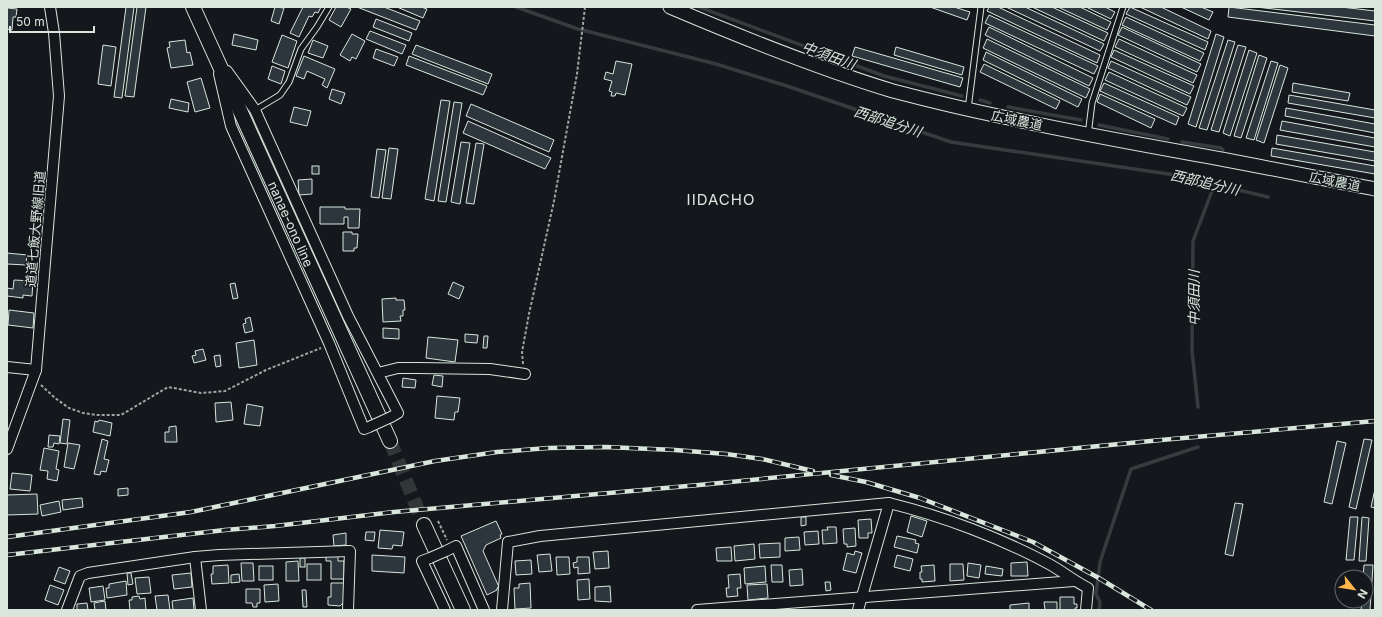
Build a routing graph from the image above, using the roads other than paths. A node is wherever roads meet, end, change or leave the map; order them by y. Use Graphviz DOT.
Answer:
graph roads {
  1 [pos="50,7"];
  2 [pos="193,7"];
  3 [pos="329,7"];
  4 [pos="670,7"];
  5 [pos="981,7"];
  6 [pos="1123,7"];
  7 [pos="213,52"];
  8 [pos="968,109"];
  9 [pos="254,110"];
  10 [pos="1088,135"];
  11 [pos="1375,189"];
  12 [pos="7,367"];
  13 [pos="378,373"];
  14 [pos="525,374"];
  15 [pos="34,375"];
  16 [pos="390,441"];
  17 [pos="7,449"];
  18 [pos="889,503"];
  19 [pos="424,525"];
  20 [pos="195,557"];
  21 [pos="1074,581"];
  22 [pos="861,597"];
  23 [pos="67,610"];
  24 [pos="201,610"];
  25 [pos="348,610"];
  26 [pos="445,610"];
  27 [pos="462,610"];
  28 [pos="484,610"];
  29 [pos="502,610"];
  30 [pos="697,610"];
  31 [pos="858,610"];
  32 [pos="1086,610"];
  1 -- 15 [label="street, 道道七飯大野線旧道"];
  2 -- 7 [label="main road, nanae-ono line"];
  3 -- 9 [label="lane"];
  4 -- 8 [label="street, 広域農道"];
  5 -- 8 [label="lane"];
  6 -- 10 [label="lane"];
  7 -- 9 [label="street"];
  7 -- 13 [label="street, bridge"];
  7 -- 16 [label="main road, nanae-ono line"];
  8 -- 10 [label="street, 広域農道"];
  9 -- 13 [label="street"];
  10 -- 11 [label="street, 広域農道"];
  12 -- 15 [label="street"];
  13 -- 14 [label="street"];
  15 -- 17 [label="street, 道道七飯大野線旧道"];
  18 -- 21 [label="street"];
  18 -- 22 [label="street"];
  18 -- 29 [label="street"];
  19 -- 27 [label="main road"];
  20 -- 23 [label="street"];
  20 -- 24 [label="street"];
  20 -- 25 [label="street"];
  21 -- 22 [label="street"];
  21 -- 32 [label="street"];
  22 -- 30 [label="street"];
  22 -- 31 [label="street"];
  26 -- 28 [label="street, bridge"];
}
